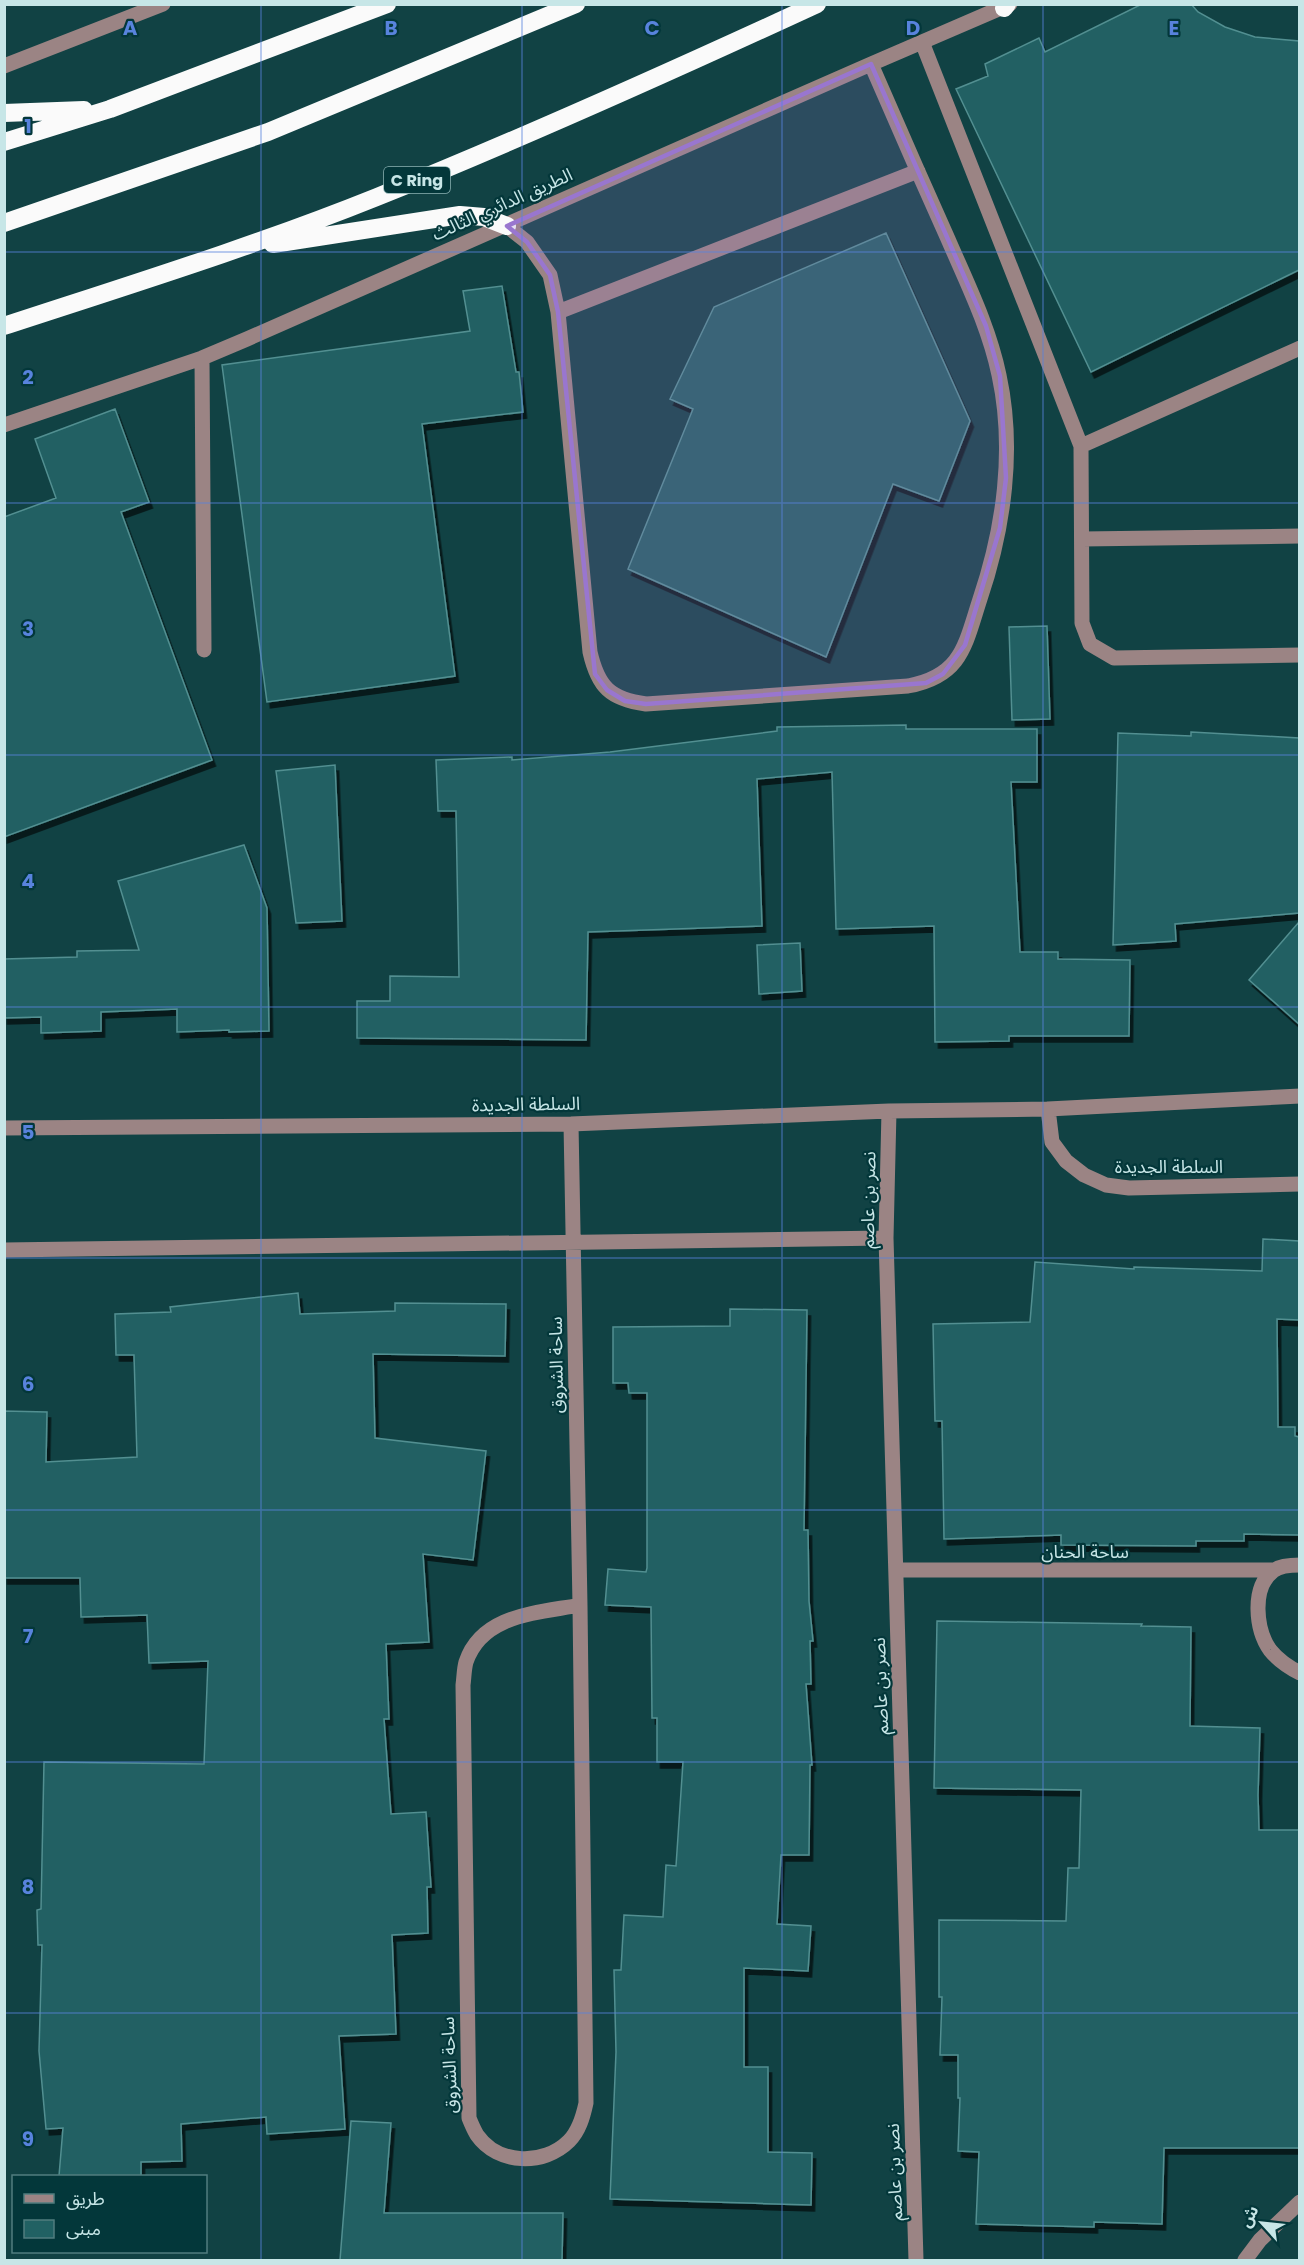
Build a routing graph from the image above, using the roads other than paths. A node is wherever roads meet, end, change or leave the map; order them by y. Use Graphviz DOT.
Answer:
graph roads {
  1 [pos="163,4"];
  2 [pos="387,4"];
  3 [pos="576,4"];
  4 [pos="817,4"];
  5 [pos="1007,6"];
  6 [pos="922,42"];
  7 [pos="871,64"];
  8 [pos="4,66"];
  9 [pos="110,108"];
  10 [pos="4,113"];
  11 [pos="4,142"];
  12 [pos="918,171"];
  13 [pos="4,223"];
  14 [pos="507,226"];
  15 [pos="233,250"];
  16 [pos="558,312"];
  17 [pos="4,326"];
  18 [pos="1299,348"];
  19 [pos="202,358"];
  20 [pos="4,425"];
  21 [pos="1081,446"];
  22 [pos="1299,536"];
  23 [pos="1082,539"];
  24 [pos="204,650"];
  25 [pos="1299,655"];
  26 [pos="1299,1096"];
  27 [pos="1048,1109"];
  28 [pos="889,1111"];
  29 [pos="571,1124"];
  30 [pos="4,1128"];
  31 [pos="1299,1184"];
  32 [pos="886,1238"];
  33 [pos="573,1242"];
  34 [pos="4,1250"];
  35 [pos="1299,1565"];
  36 [pos="896,1570"];
  37 [pos="1273,1570"];
  38 [pos="580,1605"];
  39 [pos="1299,1673"];
  40 [pos="1299,2202"];
  41 [pos="916,2260"];
  42 [pos="1245,2260"];
  1 -- 8 [label="street"];
  2 -- 9 [label="highway"];
  3 -- 13 [label="highway"];
  4 -- 15 [label="highway, C Ring"];
  5 -- 6 [label="street, الطريق الدائري الثالث"];
  6 -- 7 [label="street, الطريق الدائري الثالث"];
  6 -- 21 [label="street"];
  7 -- 12 [label="street"];
  7 -- 14 [label="street, الطريق الدائري الثالث"];
  9 -- 10 [label="highway"];
  9 -- 11 [label="highway"];
  12 -- 16 [label="street"];
  12 -- 16 [label="street"];
  14 -- 15 [label="highway"];
  14 -- 16 [label="street"];
  14 -- 19 [label="street, الطريق الدائري الثالث"];
  15 -- 17 [label="highway, C Ring"];
  18 -- 21 [label="street"];
  19 -- 20 [label="street, الطريق الدائري الثالث"];
  19 -- 24 [label="street"];
  21 -- 23 [label="street"];
  22 -- 23 [label="street"];
  23 -- 25 [label="street"];
  26 -- 27 [label="street, السلطة الجديدة"];
  27 -- 28 [label="street, السلطة الجديدة"];
  27 -- 31 [label="street, السلطة الجديدة"];
  28 -- 29 [label="street, السلطة الجديدة"];
  28 -- 32 [label="street, نصر بن عاصم"];
  29 -- 30 [label="street, السلطة الجديدة"];
  29 -- 33 [label="street, ساحة الشروق"];
  32 -- 33 [label="street"];
  32 -- 36 [label="street, نصر بن عاصم"];
  33 -- 34 [label="street"];
  33 -- 38 [label="street, ساحة الشروق"];
  35 -- 37 [label="street, ساحة الحنان"];
  36 -- 37 [label="street, ساحة الحنان"];
  36 -- 41 [label="street, نصر بن عاصم"];
  37 -- 39 [label="street"];
  38 -- 38 [label="street, ساحة الشروق"];
  40 -- 42 [label="street"];
}
